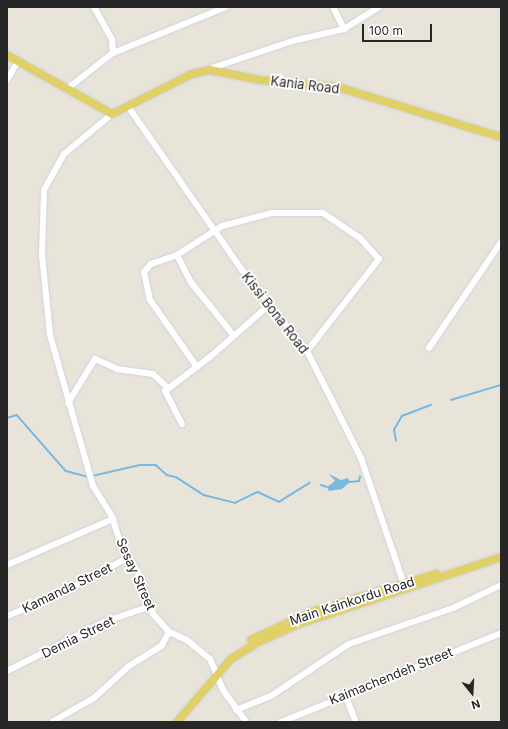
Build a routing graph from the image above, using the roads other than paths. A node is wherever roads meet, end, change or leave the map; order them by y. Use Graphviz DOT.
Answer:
graph roads {
  1 [pos="94,7"];
  2 [pos="226,7"];
  3 [pos="333,7"];
  4 [pos="379,7"];
  5 [pos="344,29"];
  6 [pos="113,53"];
  7 [pos="7,55"];
  8 [pos="17,63"];
  9 [pos="205,71"];
  10 [pos="7,80"];
  11 [pos="68,88"];
  12 [pos="127,105"];
  13 [pos="112,114"];
  14 [pos="501,137"];
  15 [pos="213,230"];
  16 [pos="501,242"];
  17 [pos="177,255"];
  18 [pos="269,305"];
  19 [pos="234,336"];
  20 [pos="429,348"];
  21 [pos="307,351"];
  22 [pos="197,367"];
  23 [pos="168,388"];
  24 [pos="68,403"];
  25 [pos="182,424"];
  26 [pos="113,519"];
  27 [pos="501,552"];
  28 [pos="501,557"];
  29 [pos="127,558"];
  30 [pos="7,565"];
  31 [pos="441,576"];
  32 [pos="404,584"];
  33 [pos="501,585"];
  34 [pos="394,591"];
  35 [pos="151,606"];
  36 [pos="7,616"];
  37 [pos="169,632"];
  38 [pos="501,633"];
  39 [pos="7,671"];
  40 [pos="214,675"];
  41 [pos="345,694"];
  42 [pos="236,710"];
  43 [pos="52,722"];
  44 [pos="177,722"];
  45 [pos="246,722"];
  46 [pos="281,722"];
  47 [pos="356,722"];
  1 -- 6 [label="street"];
  2 -- 6 [label="street"];
  3 -- 5 [label="street"];
  4 -- 5 [label="street"];
  5 -- 9 [label="street"];
  6 -- 11 [label="street"];
  7 -- 8 [label="main road"];
  8 -- 10 [label="street"];
  8 -- 11 [label="main road"];
  9 -- 12 [label="main road"];
  9 -- 14 [label="main road, Kania Road"];
  11 -- 13 [label="main road"];
  12 -- 13 [label="main road"];
  12 -- 15 [label="street, Kissi Bona Road"];
  13 -- 24 [label="street, Sesay Street"];
  15 -- 17 [label="street"];
  15 -- 18 [label="street, Kissi Bona Road"];
  15 -- 21 [label="street"];
  16 -- 20 [label="street"];
  17 -- 19 [label="street"];
  17 -- 22 [label="street"];
  18 -- 19 [label="street"];
  18 -- 21 [label="street, Kissi Bona Road"];
  19 -- 22 [label="street"];
  21 -- 32 [label="street, Kissi Bona Road"];
  22 -- 23 [label="street"];
  23 -- 24 [label="street"];
  23 -- 25 [label="street"];
  24 -- 26 [label="street, Sesay Street"];
  26 -- 29 [label="street, Sesay Street"];
  26 -- 30 [label="street"];
  27 -- 31 [label="main road, Main Kainkordu Road"];
  28 -- 31 [label="main road"];
  29 -- 35 [label="street, Sesay Street"];
  29 -- 36 [label="street, Kamanda Street"];
  31 -- 32 [label="main road, Main Kainkordu Road"];
  31 -- 34 [label="main road"];
  32 -- 34 [label="main road, Main Kainkordu Road"];
  33 -- 42 [label="street"];
  34 -- 40 [label="main road"];
  35 -- 37 [label="street, Sesay Street"];
  35 -- 39 [label="street, Demia Street"];
  37 -- 40 [label="street"];
  37 -- 43 [label="street"];
  38 -- 41 [label="street, Kaimachendeh Street"];
  40 -- 42 [label="street"];
  40 -- 44 [label="main road"];
  41 -- 46 [label="street, Kaimachendeh Street"];
  41 -- 47 [label="street"];
  42 -- 45 [label="street"];
}
